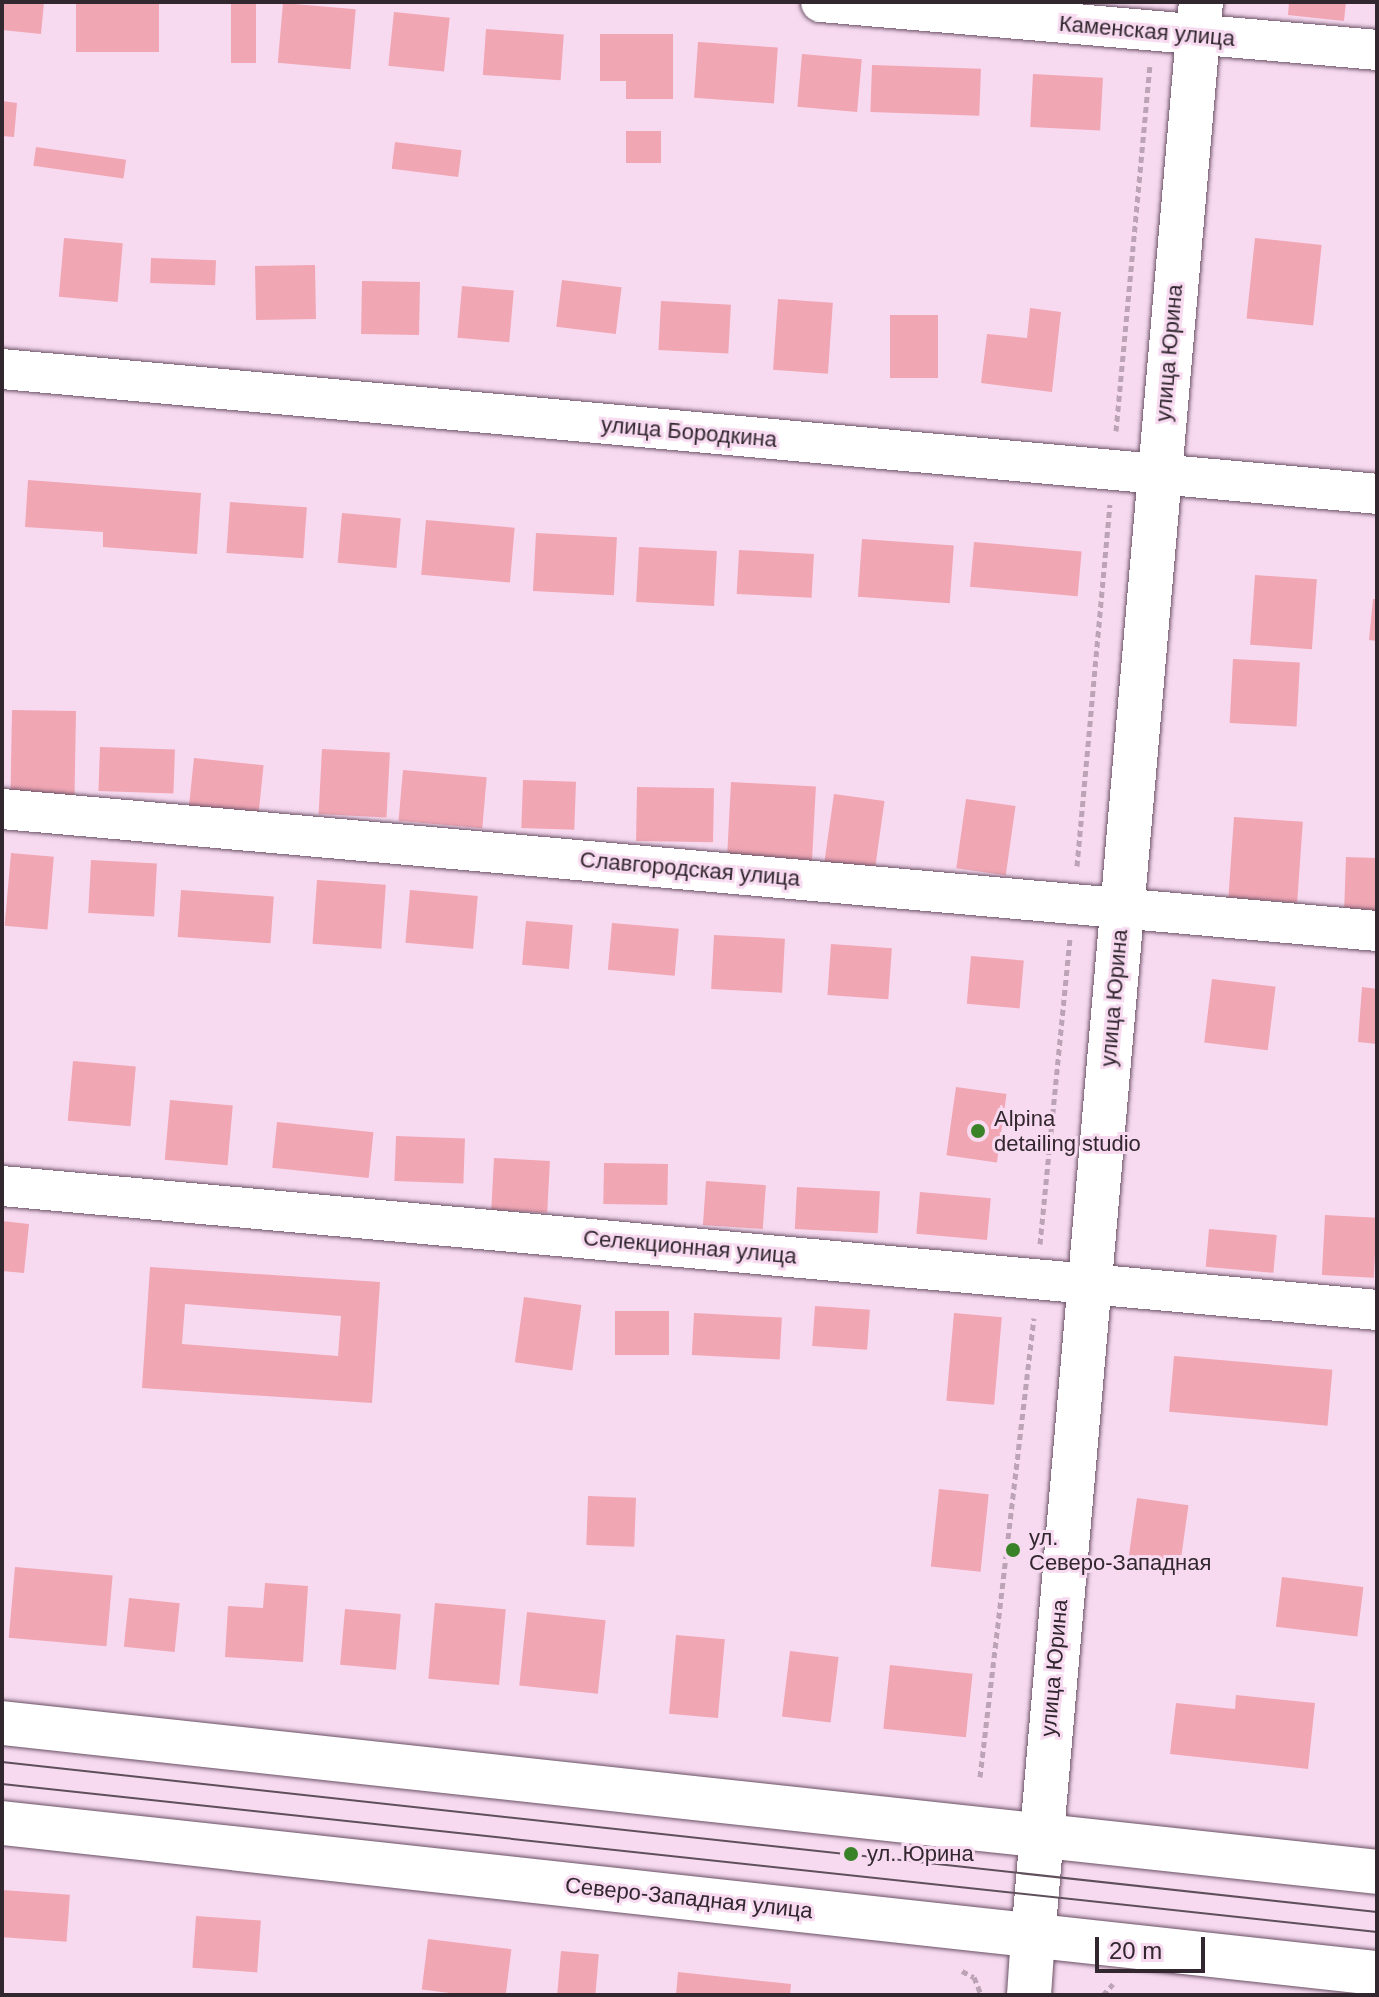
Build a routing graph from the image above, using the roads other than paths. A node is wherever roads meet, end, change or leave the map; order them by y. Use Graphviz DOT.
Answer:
graph roads {
  1 [pos="821,2"];
  2 [pos="1200,18"];
  3 [pos="1377,50"];
  4 [pos="2,369"];
  5 [pos="1158,474"];
  6 [pos="1377,494"];
  7 [pos="2,809"];
  8 [pos="1122,906"];
  9 [pos="1377,931"];
  10 [pos="2,1186"];
  11 [pos="1089,1281"];
  12 [pos="1377,1310"];
  13 [pos="2,1723"];
  14 [pos="2,1823"];
  15 [pos="1040,1836"];
  16 [pos="1377,1872"];
  17 [pos="1033,1937"];
  18 [pos="1377,1973"];
  19 [pos="1029,1995"];
  1 -- 2 [label="street, Каменская улица"];
  2 -- 3 [label="street, Каменская улица"];
  2 -- 5 [label="main road, улица Юрина"];
  4 -- 5 [label="street, улица Бородкина"];
  5 -- 6 [label="street, улица Бородкина"];
  5 -- 8 [label="main road, улица Юрина"];
  7 -- 8 [label="street, Славгородская улица"];
  8 -- 9 [label="street, Славгородская улица"];
  8 -- 11 [label="main road, улица Юрина"];
  10 -- 11 [label="street, Селекционная улица"];
  11 -- 12 [label="street, Селекционная улица"];
  11 -- 15 [label="main road, улица Юрина"];
  13 -- 15 [label="main road"];
  14 -- 17 [label="main road, Северо-Западная улица"];
  15 -- 16 [label="main road"];
  15 -- 17 [label="main road, улица Юрина"];
  17 -- 18 [label="main road, Северо-Западная улица"];
  17 -- 19 [label="main road, улица Юрина"];
}
